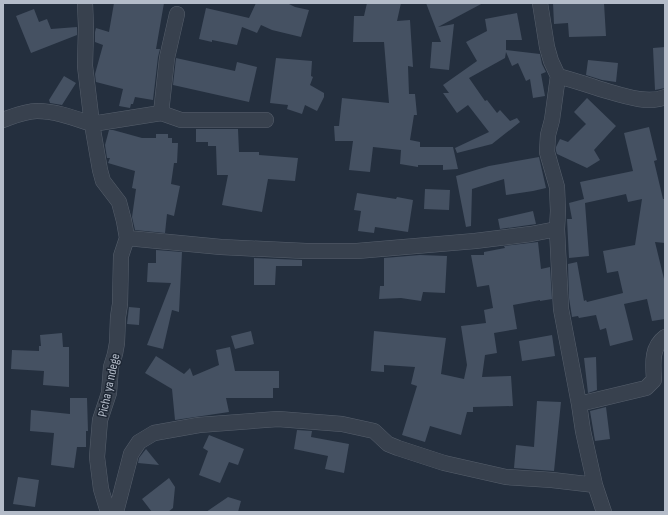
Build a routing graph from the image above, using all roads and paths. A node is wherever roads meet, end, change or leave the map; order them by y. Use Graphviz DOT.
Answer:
graph roads {
  1 [pos="85,3"];
  2 [pos="540,3"];
  3 [pos="177,14"];
  4 [pos="558,76"];
  5 [pos="665,97"];
  6 [pos="161,113"];
  7 [pos="3,120"];
  8 [pos="266,120"];
  9 [pos="92,124"];
  10 [pos="557,229"];
  11 [pos="128,238"];
  12 [pos="665,337"];
  13 [pos="579,404"];
  14 [pos="594,485"];
  15 [pos="108,512"];
  16 [pos="116,512"];
  17 [pos="604,512"];
  1 -- 9 [label="street"];
  2 -- 4 [label="street"];
  3 -- 6 [label="street"];
  4 -- 5 [label="street"];
  4 -- 10 [label="street"];
  6 -- 8 [label="street"];
  6 -- 9 [label="street"];
  7 -- 9 [label="street"];
  9 -- 11 [label="street"];
  10 -- 11 [label="street"];
  10 -- 13 [label="street"];
  11 -- 15 [label="street, Picha ya ndege"];
  12 -- 13 [label="street"];
  13 -- 14 [label="street"];
  14 -- 16 [label="street"];
  14 -- 17 [label="street"];
}
